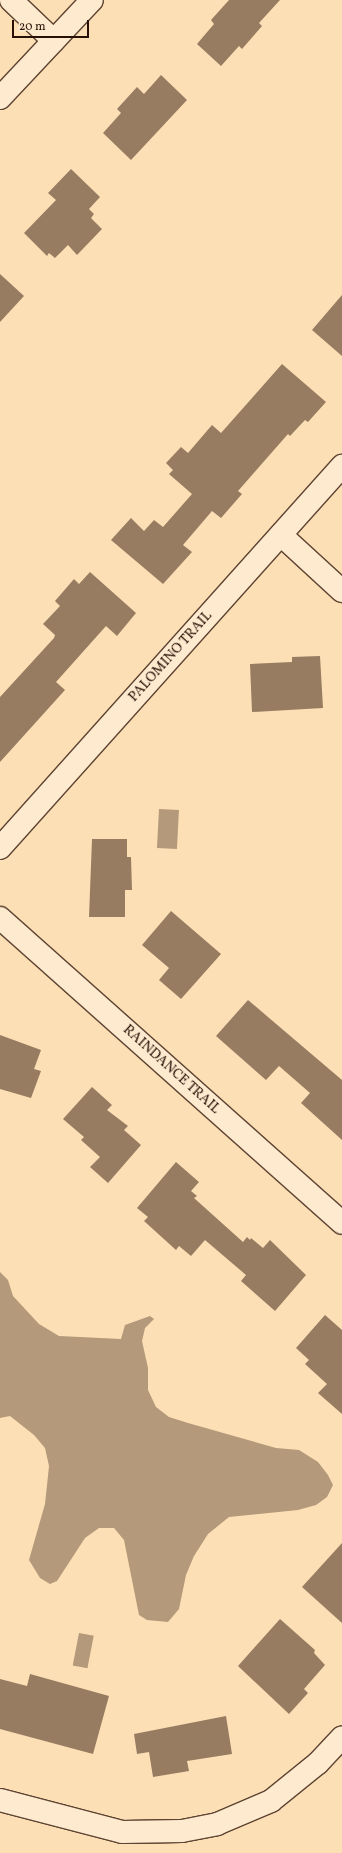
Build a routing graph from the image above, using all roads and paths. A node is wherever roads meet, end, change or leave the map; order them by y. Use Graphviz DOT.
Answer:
graph roads {
  1 [pos="11,0"];
  2 [pos="92,0"];
  3 [pos="54,40"];
  4 [pos="0,98"];
  5 [pos="342,466"];
  6 [pos="281,535"];
  7 [pos="342,591"];
  8 [pos="0,848"];
  9 [pos="0,918"];
  10 [pos="342,1224"];
  11 [pos="342,1736"];
  12 [pos="0,1800"];
  1 -- 3 [label="street"];
  2 -- 3 [label="street"];
  3 -- 4 [label="street"];
  5 -- 6 [label="street, PALOMINO TRAIL"];
  6 -- 7 [label="street"];
  6 -- 8 [label="street, PALOMINO TRAIL"];
  9 -- 10 [label="street, RAINDANCE TRAIL"];
  11 -- 12 [label="street"];
}
